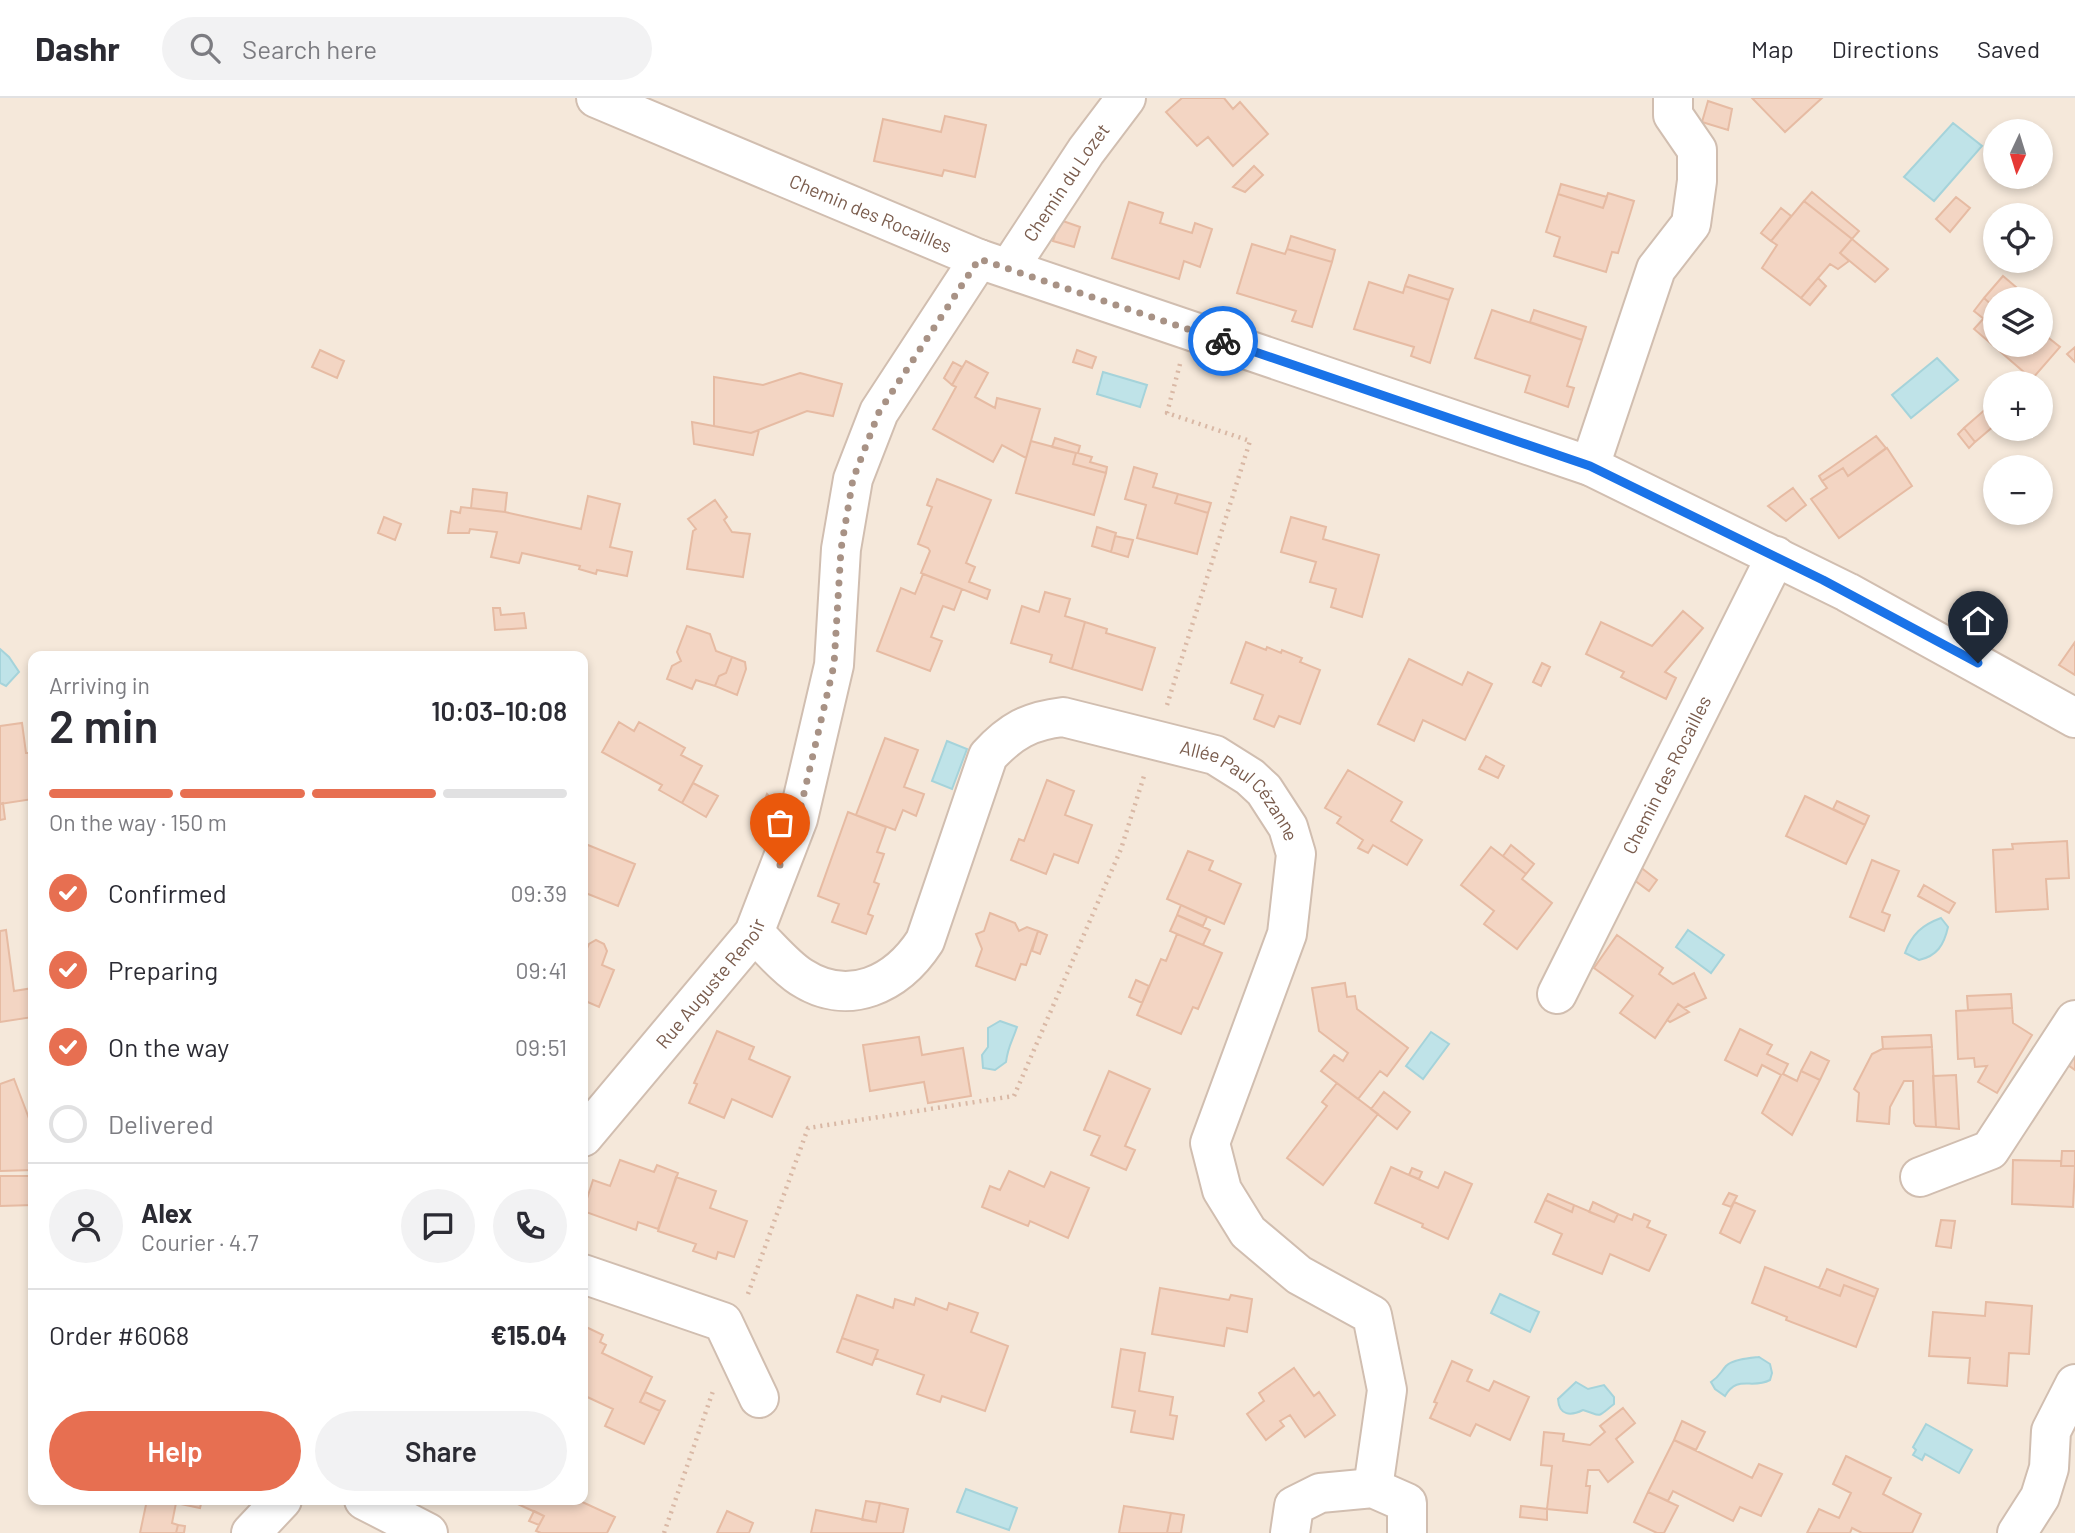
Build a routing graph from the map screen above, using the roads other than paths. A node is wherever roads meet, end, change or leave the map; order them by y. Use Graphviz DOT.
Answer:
graph roads {
  1 [pos="596,98"];
  2 [pos="1126,98"];
  3 [pos="1673,98"];
  4 [pos="994,264"];
  5 [pos="1590,466"];
  6 [pos="1776,556"];
  7 [pos="2075,718"];
  8 [pos="754,933"];
  9 [pos="1557,993"];
  10 [pos="2075,1020"];
  11 [pos="588,1131"];
  12 [pos="1920,1177"];
  13 [pos="588,1276"];
  14 [pos="2075,1384"];
  15 [pos="759,1398"];
  16 [pos="1373,1488"];
  17 [pos="277,1505"];
  18 [pos="374,1505"];
  19 [pos="251,1533"];
  20 [pos="428,1533"];
  21 [pos="1290,1533"];
  22 [pos="1407,1533"];
  23 [pos="2017,1533"];
  1 -- 4 [label="street, Chemin des Rocailles"];
  2 -- 4 [label="street, Chemin du Lozet"];
  3 -- 5 [label="street"];
  4 -- 5 [label="street, Chemin des Rocailles"];
  4 -- 8 [label="street, Rue Auguste Renoir"];
  5 -- 6 [label="street, Chemin des Rocailles"];
  6 -- 7 [label="street, Chemin des Rocailles"];
  6 -- 9 [label="street, Chemin des Rocailles"];
  8 -- 11 [label="street, Rue Auguste Renoir"];
  8 -- 16 [label="street, Allée Paul Cézanne"];
  10 -- 12 [label="street"];
  13 -- 15 [label="street"];
  14 -- 23 [label="street"];
  16 -- 21 [label="street"];
  16 -- 22 [label="street"];
  17 -- 19 [label="street"];
  18 -- 20 [label="street"];
}
